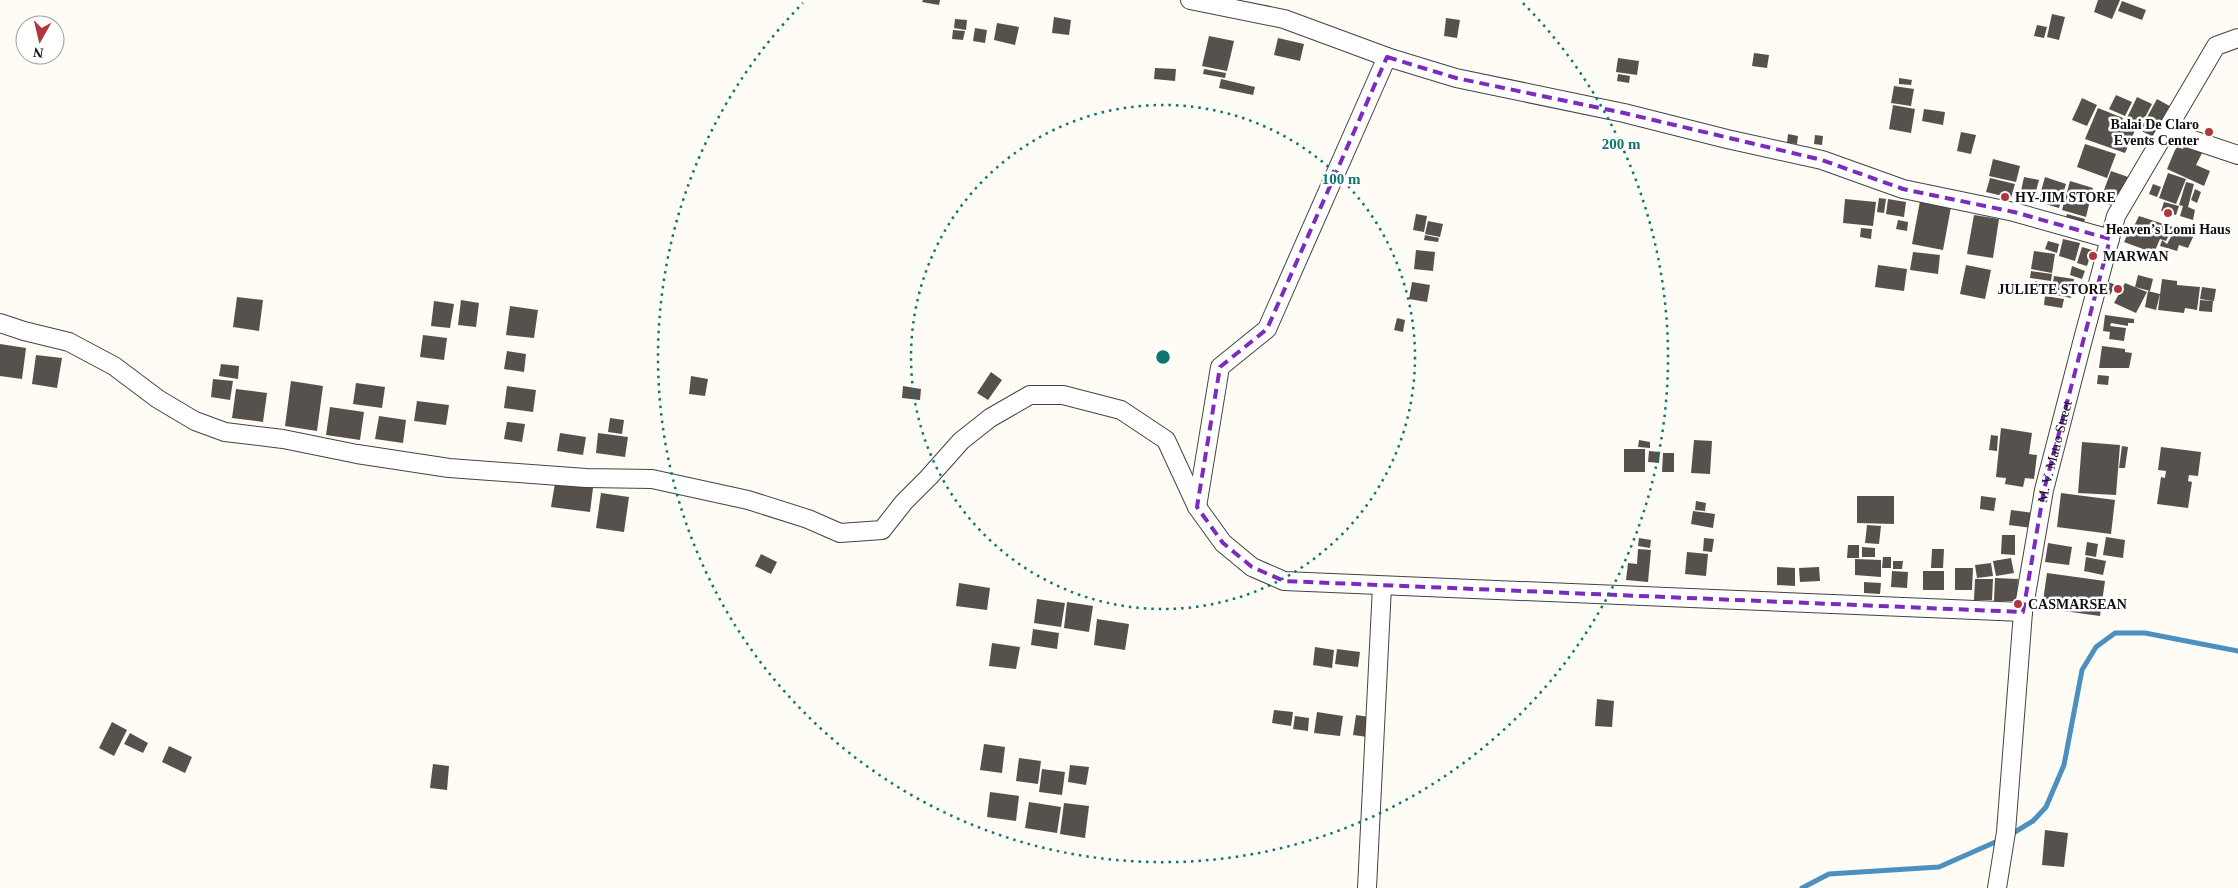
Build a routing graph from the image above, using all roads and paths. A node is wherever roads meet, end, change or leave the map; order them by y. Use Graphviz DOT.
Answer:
graph roads {
  1 [pos="1190,0"];
  2 [pos="2238,38"];
  3 [pos="1387,57"];
  4 [pos="2166,131"];
  5 [pos="2238,155"];
  6 [pos="2110,239"];
  7 [pos="0,323"];
  8 [pos="1198,507"];
  9 [pos="1382,586"];
  10 [pos="2023,612"];
  11 [pos="1368,888"];
  12 [pos="1997,888"];
  1 -- 3 [label="street"];
  2 -- 4 [label="street, M. V. Matro Street"];
  3 -- 6 [label="street"];
  3 -- 8 [label="street"];
  4 -- 5 [label="street"];
  4 -- 6 [label="street, M. V. Matro Street"];
  6 -- 10 [label="street, M. V. Matro Street"];
  7 -- 8 [label="street"];
  8 -- 9 [label="street"];
  9 -- 10 [label="street"];
  9 -- 11 [label="street"];
  10 -- 12 [label="street, M. V. Matro Street"];
}
